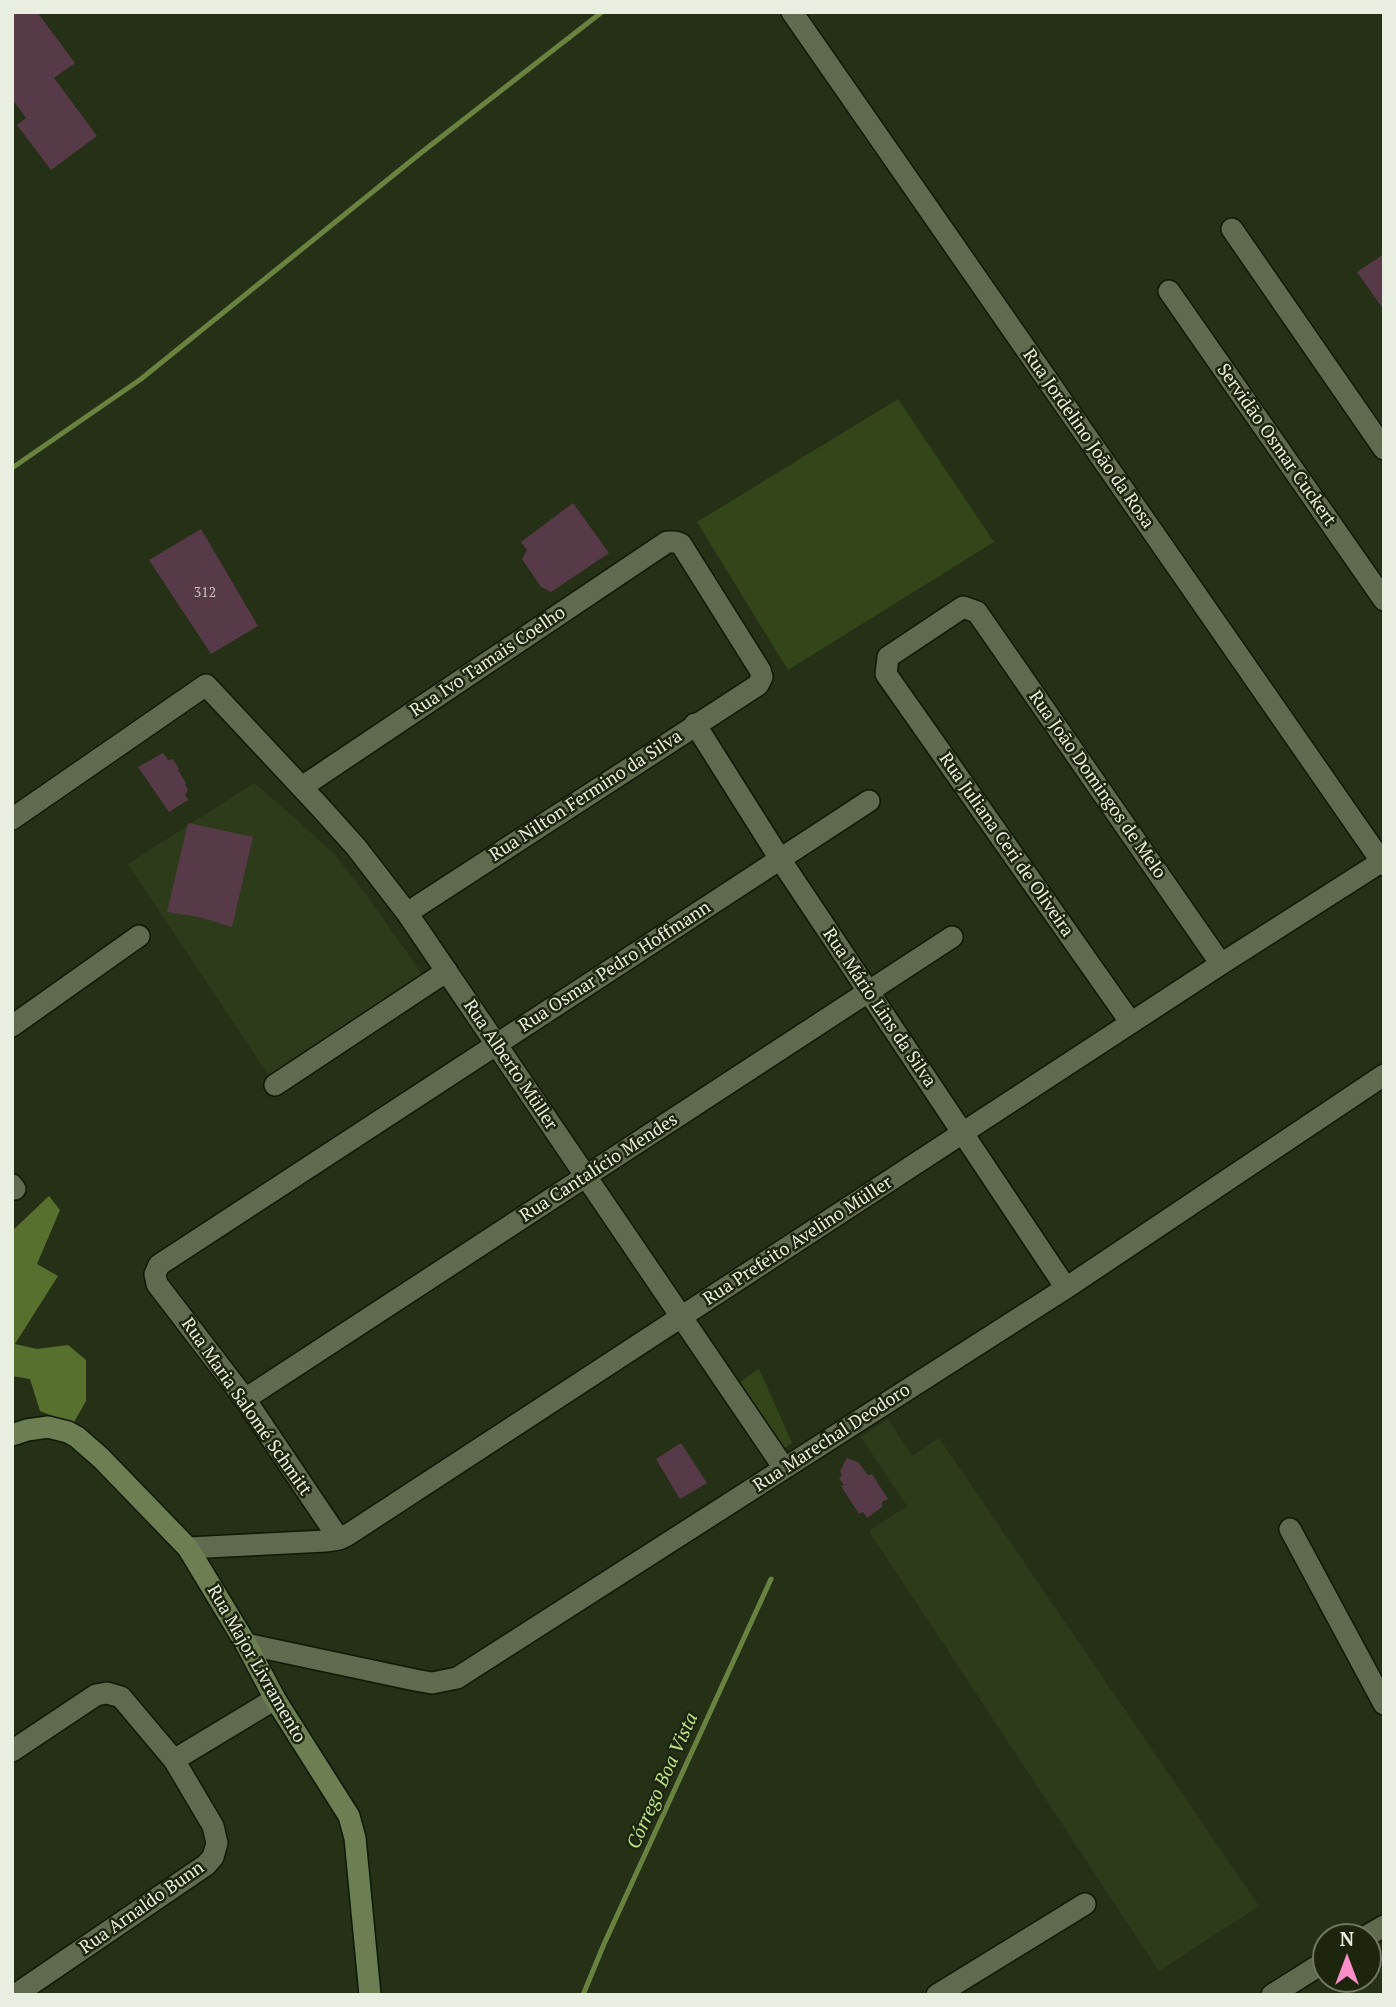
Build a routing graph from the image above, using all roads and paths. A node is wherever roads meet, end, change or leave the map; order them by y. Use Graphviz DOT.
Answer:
graph roads {
  1 [pos="792,12"];
  2 [pos="1232,229"];
  3 [pos="1169,291"];
  4 [pos="1384,449"];
  5 [pos="1384,600"];
  6 [pos="886,666"];
  7 [pos="762,677"];
  8 [pos="695,724"];
  9 [pos="302,787"];
  10 [pos="869,801"];
  11 [pos="12,819"];
  12 [pos="780,859"];
  13 [pos="1383,862"];
  14 [pos="407,913"];
  15 [pos="139,936"];
  16 [pos="952,937"];
  17 [pos="1222,964"];
  18 [pos="447,971"];
  19 [pos="868,992"];
  20 [pos="1131,1023"];
  21 [pos="12,1026"];
  22 [pos="496,1044"];
  23 [pos="1384,1075"];
  24 [pos="275,1085"];
  25 [pos="962,1133"];
  26 [pos="586,1176"];
  27 [pos="155,1274"];
  28 [pos="1066,1288"];
  29 [pos="682,1316"];
  30 [pos="245,1399"];
  31 [pos="12,1435"];
  32 [pos="784,1468"];
  33 [pos="1290,1530"];
  34 [pos="339,1539"];
  35 [pos="188,1548"];
  36 [pos="246,1644"];
  37 [pos="275,1699"];
  38 [pos="1384,1704"];
  39 [pos="12,1751"];
  40 [pos="174,1760"];
  41 [pos="1085,1904"];
  42 [pos="1312,1970"];
  43 [pos="15,1995"];
  44 [pos="370,1995"];
  45 [pos="937,1995"];
  46 [pos="1272,1995"];
  1 -- 13 [label="street, Rua Jordelino João da Rosa"];
  2 -- 4 [label="street"];
  3 -- 5 [label="street, Servidão Osmar Cuckert"];
  6 -- 17 [label="street, Rua João Domingos de Melo"];
  6 -- 20 [label="street, Rua Juliana Ceri de Oliveira"];
  7 -- 8 [label="street, Rua Nilton Fermino da Silva"];
  7 -- 9 [label="street, Rua Ivo Tamais Coelho"];
  8 -- 12 [label="street, Rua Mário Lins da Silva"];
  8 -- 14 [label="street, Rua Nilton Fermino da Silva"];
  9 -- 11 [label="street, Rua Alberto Müller"];
  9 -- 14 [label="street, Rua Alberto Müller"];
  10 -- 12 [label="street, Rua Osmar Pedro Hoffmann"];
  12 -- 19 [label="street, Rua Mário Lins da Silva"];
  12 -- 22 [label="street, Rua Osmar Pedro Hoffmann"];
  13 -- 17 [label="street, Rua Prefeito Avelino Müller"];
  14 -- 18 [label="street, Rua Alberto Müller"];
  15 -- 21 [label="street"];
  16 -- 19 [label="street, Rua Cantalício Mendes"];
  17 -- 20 [label="street, Rua Prefeito Avelino Müller"];
  18 -- 22 [label="street, Rua Alberto Müller"];
  18 -- 24 [label="street"];
  19 -- 25 [label="street, Rua Mário Lins da Silva"];
  19 -- 26 [label="street, Rua Cantalício Mendes"];
  20 -- 25 [label="street, Rua Prefeito Avelino Müller"];
  22 -- 26 [label="street, Rua Alberto Müller"];
  22 -- 27 [label="street, Rua Osmar Pedro Hoffmann"];
  23 -- 28 [label="street, Rua Marechal Deodoro"];
  25 -- 28 [label="street, Rua Mário Lins da Silva"];
  25 -- 29 [label="street, Rua Prefeito Avelino Müller"];
  26 -- 29 [label="street, Rua Alberto Müller"];
  26 -- 30 [label="street, Rua Cantalício Mendes"];
  27 -- 30 [label="street, Rua Maria Salomé Schmitt"];
  28 -- 32 [label="street, Rua Marechal Deodoro"];
  29 -- 32 [label="street, Rua Alberto Müller"];
  29 -- 34 [label="street, Rua Prefeito Avelino Müller"];
  30 -- 34 [label="street, Rua Maria Salomé Schmitt"];
  31 -- 35 [label="main road, Rua Major Livramento"];
  32 -- 36 [label="street, Rua Marechal Deodoro"];
  33 -- 38 [label="street"];
  34 -- 35 [label="street, Rua Prefeito Avelino Müller"];
  35 -- 36 [label="main road, Rua Major Livramento"];
  36 -- 37 [label="main road, Rua Major Livramento"];
  37 -- 40 [label="street"];
  37 -- 44 [label="main road, Rua Major Livramento"];
  39 -- 40 [label="street, Rua Arnaldo Bunn"];
  40 -- 43 [label="street, Rua Arnaldo Bunn"];
  41 -- 45 [label="street"];
  42 -- 46 [label="street"];
}
